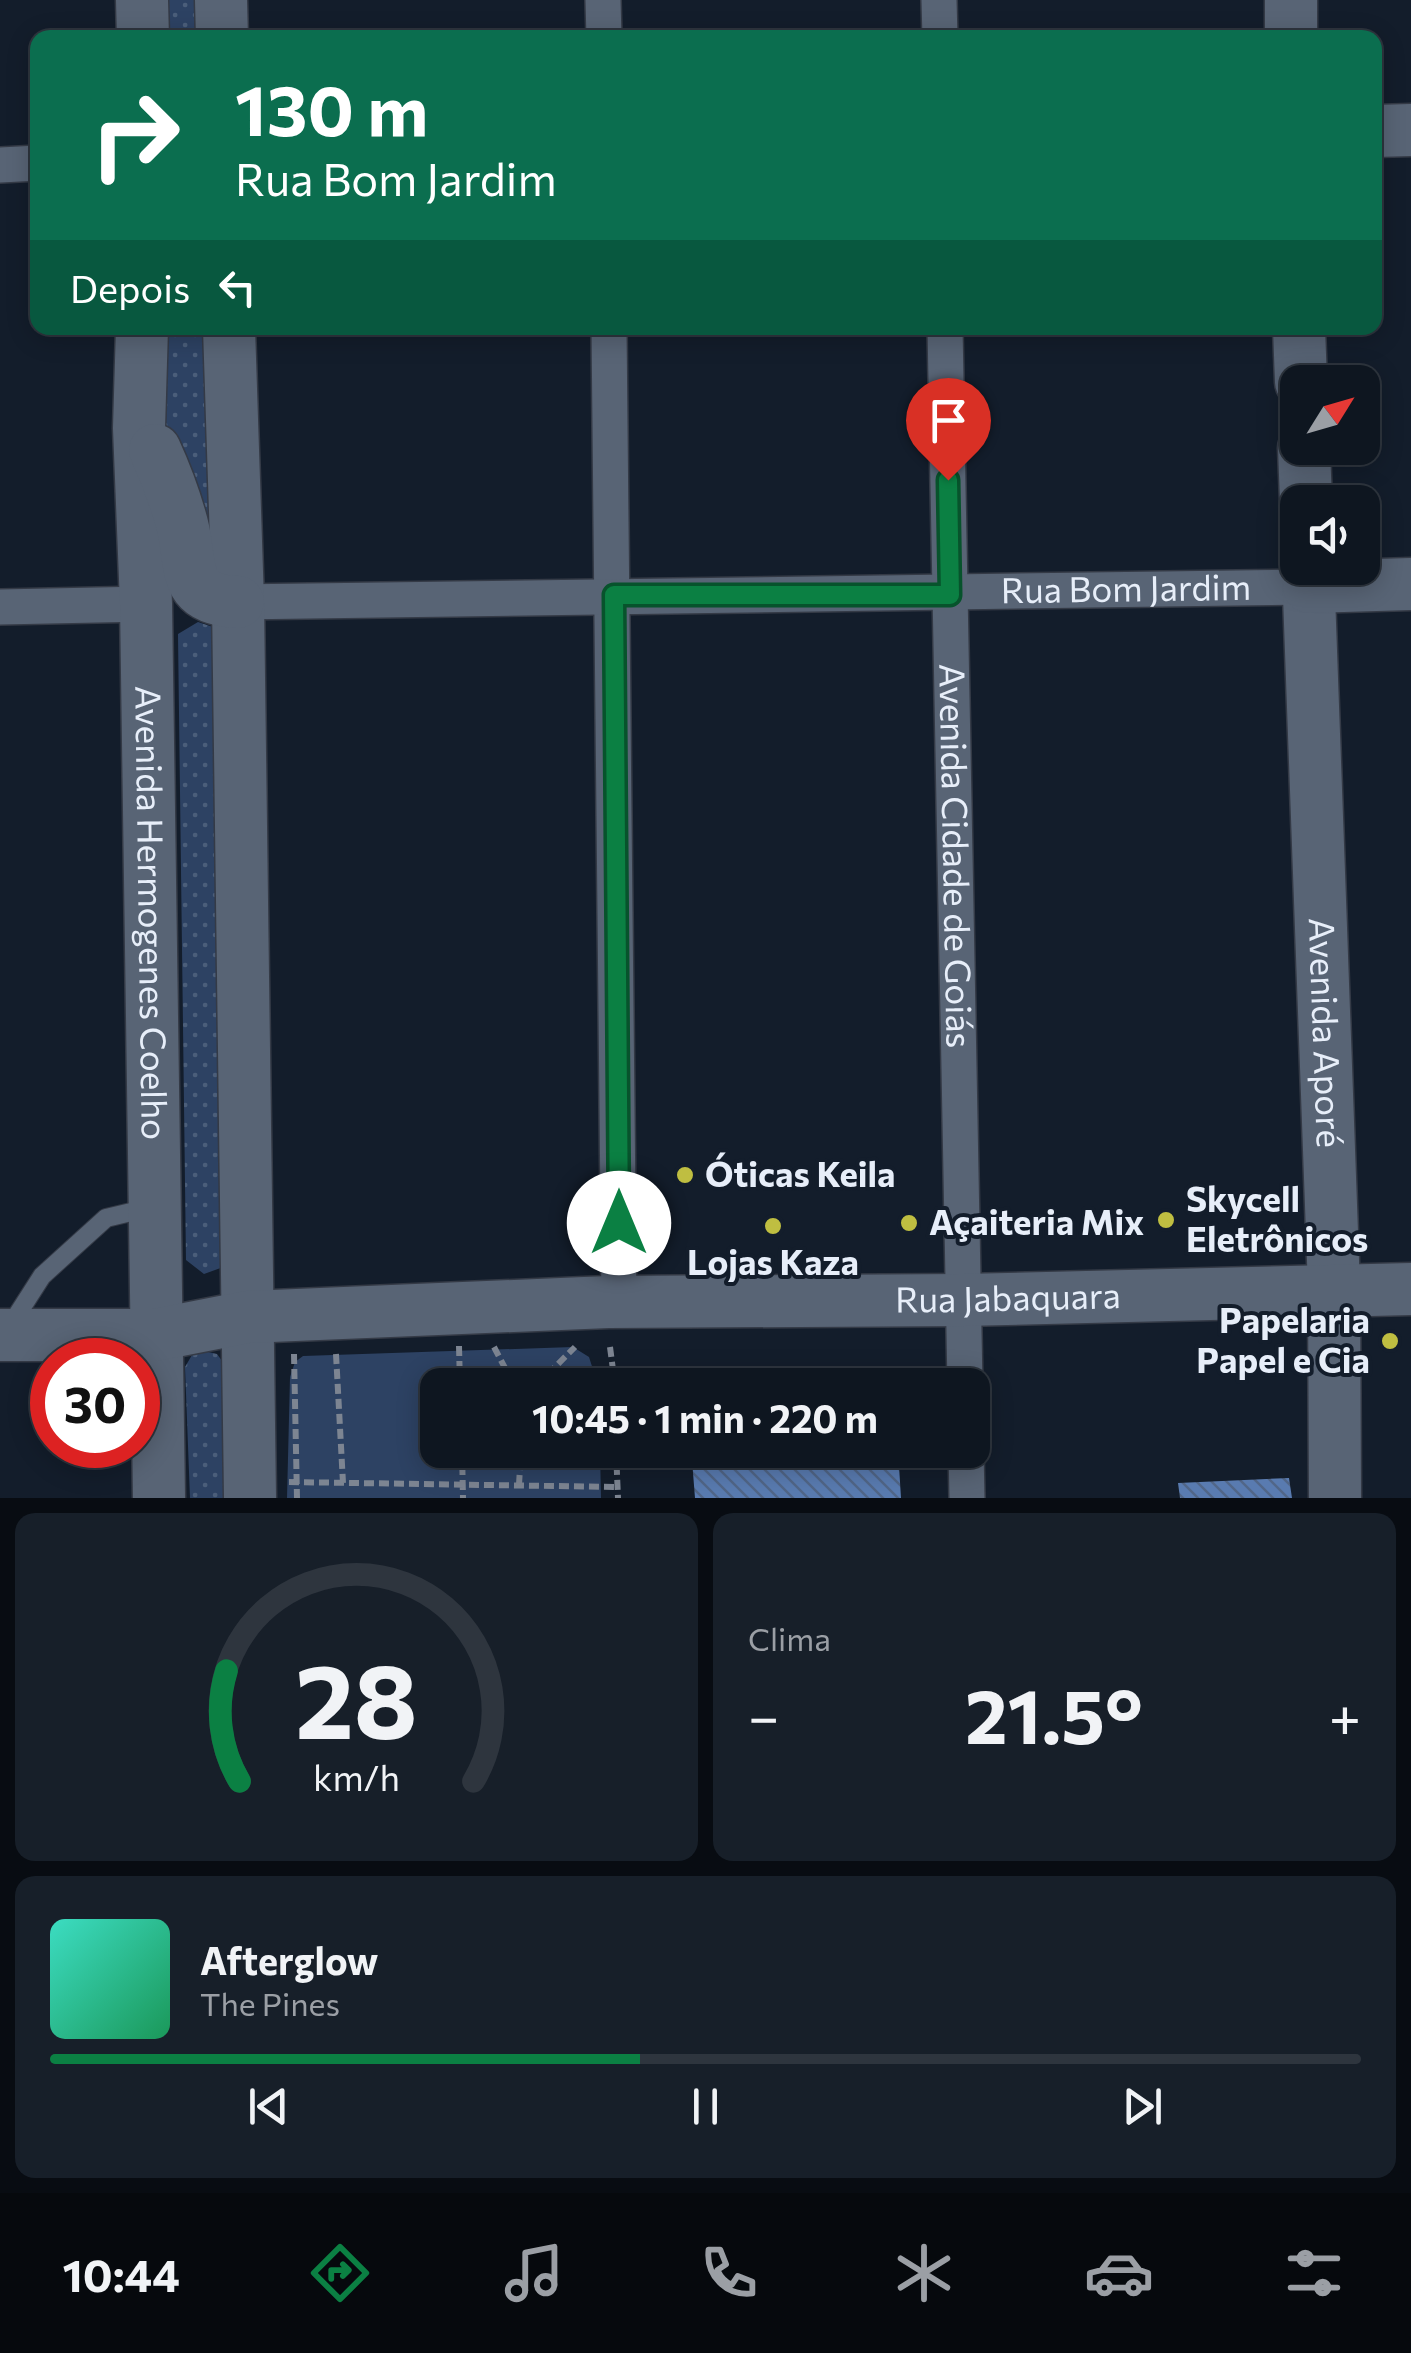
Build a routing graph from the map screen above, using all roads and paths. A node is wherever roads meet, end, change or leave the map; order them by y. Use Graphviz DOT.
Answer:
graph roads {
  1 [pos="142,0"];
  2 [pos="221,0"];
  3 [pos="603,0"];
  4 [pos="939,0"];
  5 [pos="1291,0"];
  6 [pos="143,30"];
  7 [pos="222,30"];
  8 [pos="604,30"];
  9 [pos="940,30"];
  10 [pos="1291,30"];
  11 [pos="1411,130"];
  12 [pos="1382,131"];
  13 [pos="30,164"];
  14 [pos="0,165"];
  15 [pos="142,335"];
  16 [pos="229,335"];
  17 [pos="610,335"];
  18 [pos="946,335"];
  19 [pos="1299,335"];
  20 [pos="1301,365"];
  21 [pos="139,428"];
  22 [pos="1280,578"];
  23 [pos="1380,582"];
  24 [pos="1411,584"];
  25 [pos="1309,585"];
  26 [pos="614,595"];
  27 [pos="950,595"];
  28 [pos="238,602"];
  29 [pos="146,604"];
  30 [pos="0,607"];
  31 [pos="153,1206"];
  32 [pos="1334,1288"];
  33 [pos="1411,1289"];
  34 [pos="964,1300"];
  35 [pos="619,1302"];
  36 [pos="247,1317"];
  37 [pos="2,1335"];
  38 [pos="154,1335"];
  39 [pos="294,1344"];
  40 [pos="336,1345"];
  41 [pos="460,1346"];
  42 [pos="493,1346"];
  43 [pos="577,1346"];
  44 [pos="460,1368"];
  45 [pos="505,1368"];
  46 [pos="555,1368"];
  47 [pos="965,1368"];
  48 [pos="463,1468"];
  49 [pos="520,1468"];
  50 [pos="617,1468"];
  51 [pos="966,1468"];
  52 [pos="343,1483"];
  53 [pos="463,1485"];
  54 [pos="519,1485"];
  55 [pos="556,1486"];
  56 [pos="618,1487"];
  57 [pos="273,1490"];
  58 [pos="159,1498"];
  59 [pos="297,1498"];
  60 [pos="463,1498"];
  61 [pos="556,1498"];
  62 [pos="618,1498"];
  63 [pos="967,1498"];
  64 [pos="1335,1498"];
  1 -- 6 [label="main road"];
  2 -- 7 [label="main road"];
  3 -- 8 [label="street"];
  4 -- 9 [label="street"];
  5 -- 10 [label="main road"];
  11 -- 12 [label="main road"];
  13 -- 14 [label="street"];
  15 -- 21 [label="main road, Avenida Hermogenes Coelho"];
  16 -- 28 [label="main road"];
  17 -- 26 [label="street"];
  18 -- 27 [label="street, Avenida Cidade de Goiás"];
  19 -- 20 [label="main road"];
  21 -- 28 [label="main road"];
  21 -- 29 [label="main road, Avenida Hermogenes Coelho"];
  22 -- 27 [label="street, Rua Bom Jardim"];
  23 -- 24 [label="main road, Rua Bom Jardim"];
  25 -- 32 [label="main road, Avenida Aporé"];
  26 -- 27 [label="street, Rua Bom Jardim"];
  26 -- 28 [label="street, Rua Bom Jardim"];
  26 -- 35 [label="street"];
  27 -- 34 [label="street, Avenida Cidade de Goiás"];
  28 -- 36 [label="main road"];
  29 -- 30 [label="street"];
  29 -- 31 [label="main road, Avenida Hermogenes Coelho"];
  31 -- 37 [label="lane"];
  31 -- 38 [label="main road, Avenida Hermogenes Coelho"];
  32 -- 33 [label="main road, Rua Jabaquara"];
  32 -- 34 [label="main road, Rua Jabaquara"];
  32 -- 64 [label="main road, Avenida Aporé"];
  34 -- 35 [label="main road, Rua Jabaquara"];
  34 -- 47 [label="street, Avenida Cidade de Goiás"];
  35 -- 36 [label="main road, Rua Jabaquara"];
  36 -- 38 [label="main road, Rua Jabaquara"];
  36 -- 57 [label="main road"];
  37 -- 38 [label="main road"];
  38 -- 58 [label="main road, Avenida Hermogenes Coelho"];
  39 -- 57 [label="path"];
  40 -- 52 [label="path"];
  41 -- 44 [label="path"];
  42 -- 45 [label="path"];
  43 -- 46 [label="path"];
  48 -- 53 [label="path"];
  49 -- 54 [label="path"];
  50 -- 56 [label="path"];
  51 -- 63 [label="street"];
  52 -- 53 [label="path"];
  52 -- 57 [label="path"];
  53 -- 54 [label="path"];
  53 -- 60 [label="path"];
  54 -- 55 [label="path"];
  55 -- 56 [label="path"];
  55 -- 61 [label="path"];
  56 -- 62 [label="path"];
  57 -- 59 [label="path"];
}
